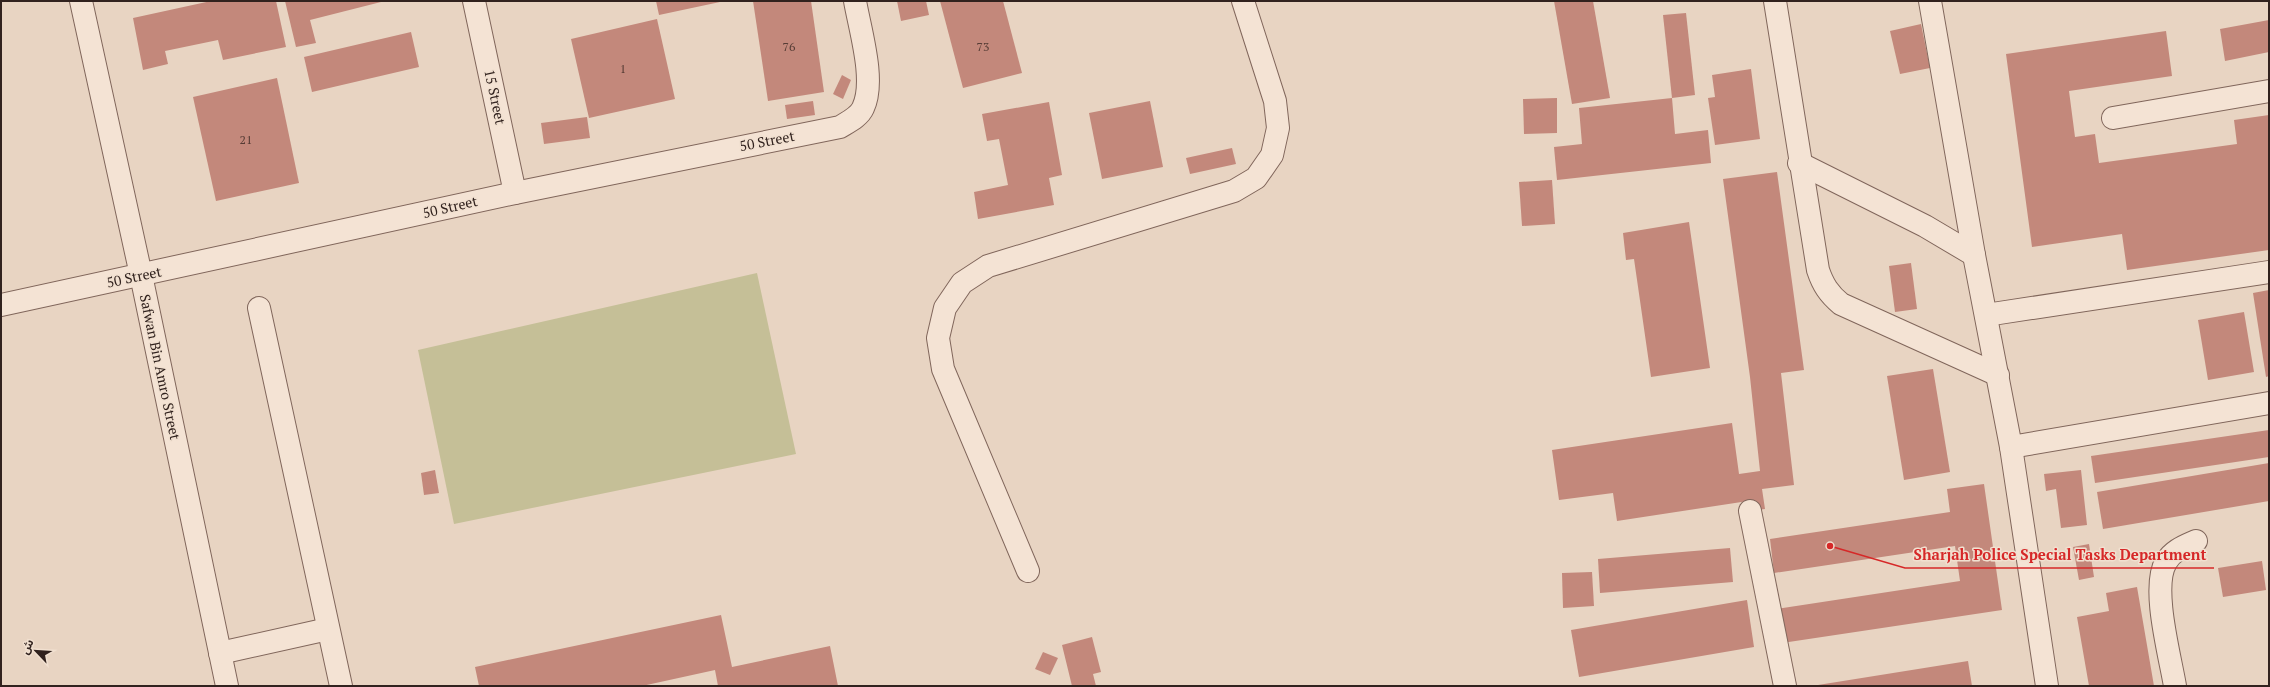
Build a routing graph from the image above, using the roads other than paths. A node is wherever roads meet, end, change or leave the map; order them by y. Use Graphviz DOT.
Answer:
graph roads {
  1 [pos="81,1"];
  2 [pos="474,1"];
  3 [pos="855,1"];
  4 [pos="1243,1"];
  5 [pos="1775,1"];
  6 [pos="1930,1"];
  7 [pos="2269,91"];
  8 [pos="2113,118"];
  9 [pos="1799,163"];
  10 [pos="515,192"];
  11 [pos="1974,255"];
  12 [pos="2269,272"];
  13 [pos="141,275"];
  14 [pos="1,305"];
  15 [pos="259,308"];
  16 [pos="1986,315"];
  17 [pos="1998,375"];
  18 [pos="2269,403"];
  19 [pos="2011,447"];
  20 [pos="1750,511"];
  21 [pos="2196,541"];
  22 [pos="1028,571"];
  23 [pos="328,629"];
  24 [pos="220,653"];
  25 [pos="227,686"];
  26 [pos="341,686"];
  27 [pos="1785,686"];
  28 [pos="2047,686"];
  29 [pos="2174,686"];
  1 -- 13 [label="street, Safwan Bin Amro Street"];
  2 -- 10 [label="street, 15 Street"];
  3 -- 10 [label="street, 50 Street"];
  4 -- 22 [label="street"];
  5 -- 9 [label="street"];
  6 -- 11 [label="street"];
  7 -- 8 [label="street"];
  9 -- 11 [label="street"];
  9 -- 17 [label="street"];
  10 -- 13 [label="street, 50 Street"];
  11 -- 16 [label="street"];
  12 -- 16 [label="street"];
  13 -- 14 [label="street, 50 Street"];
  13 -- 24 [label="street, Safwan Bin Amro Street"];
  15 -- 23 [label="street"];
  16 -- 17 [label="street"];
  17 -- 19 [label="street"];
  18 -- 19 [label="street"];
  19 -- 28 [label="street"];
  20 -- 27 [label="street"];
  21 -- 29 [label="street"];
  23 -- 24 [label="street"];
  23 -- 26 [label="street"];
  24 -- 25 [label="street, Safwan Bin Amro Street"];
}
